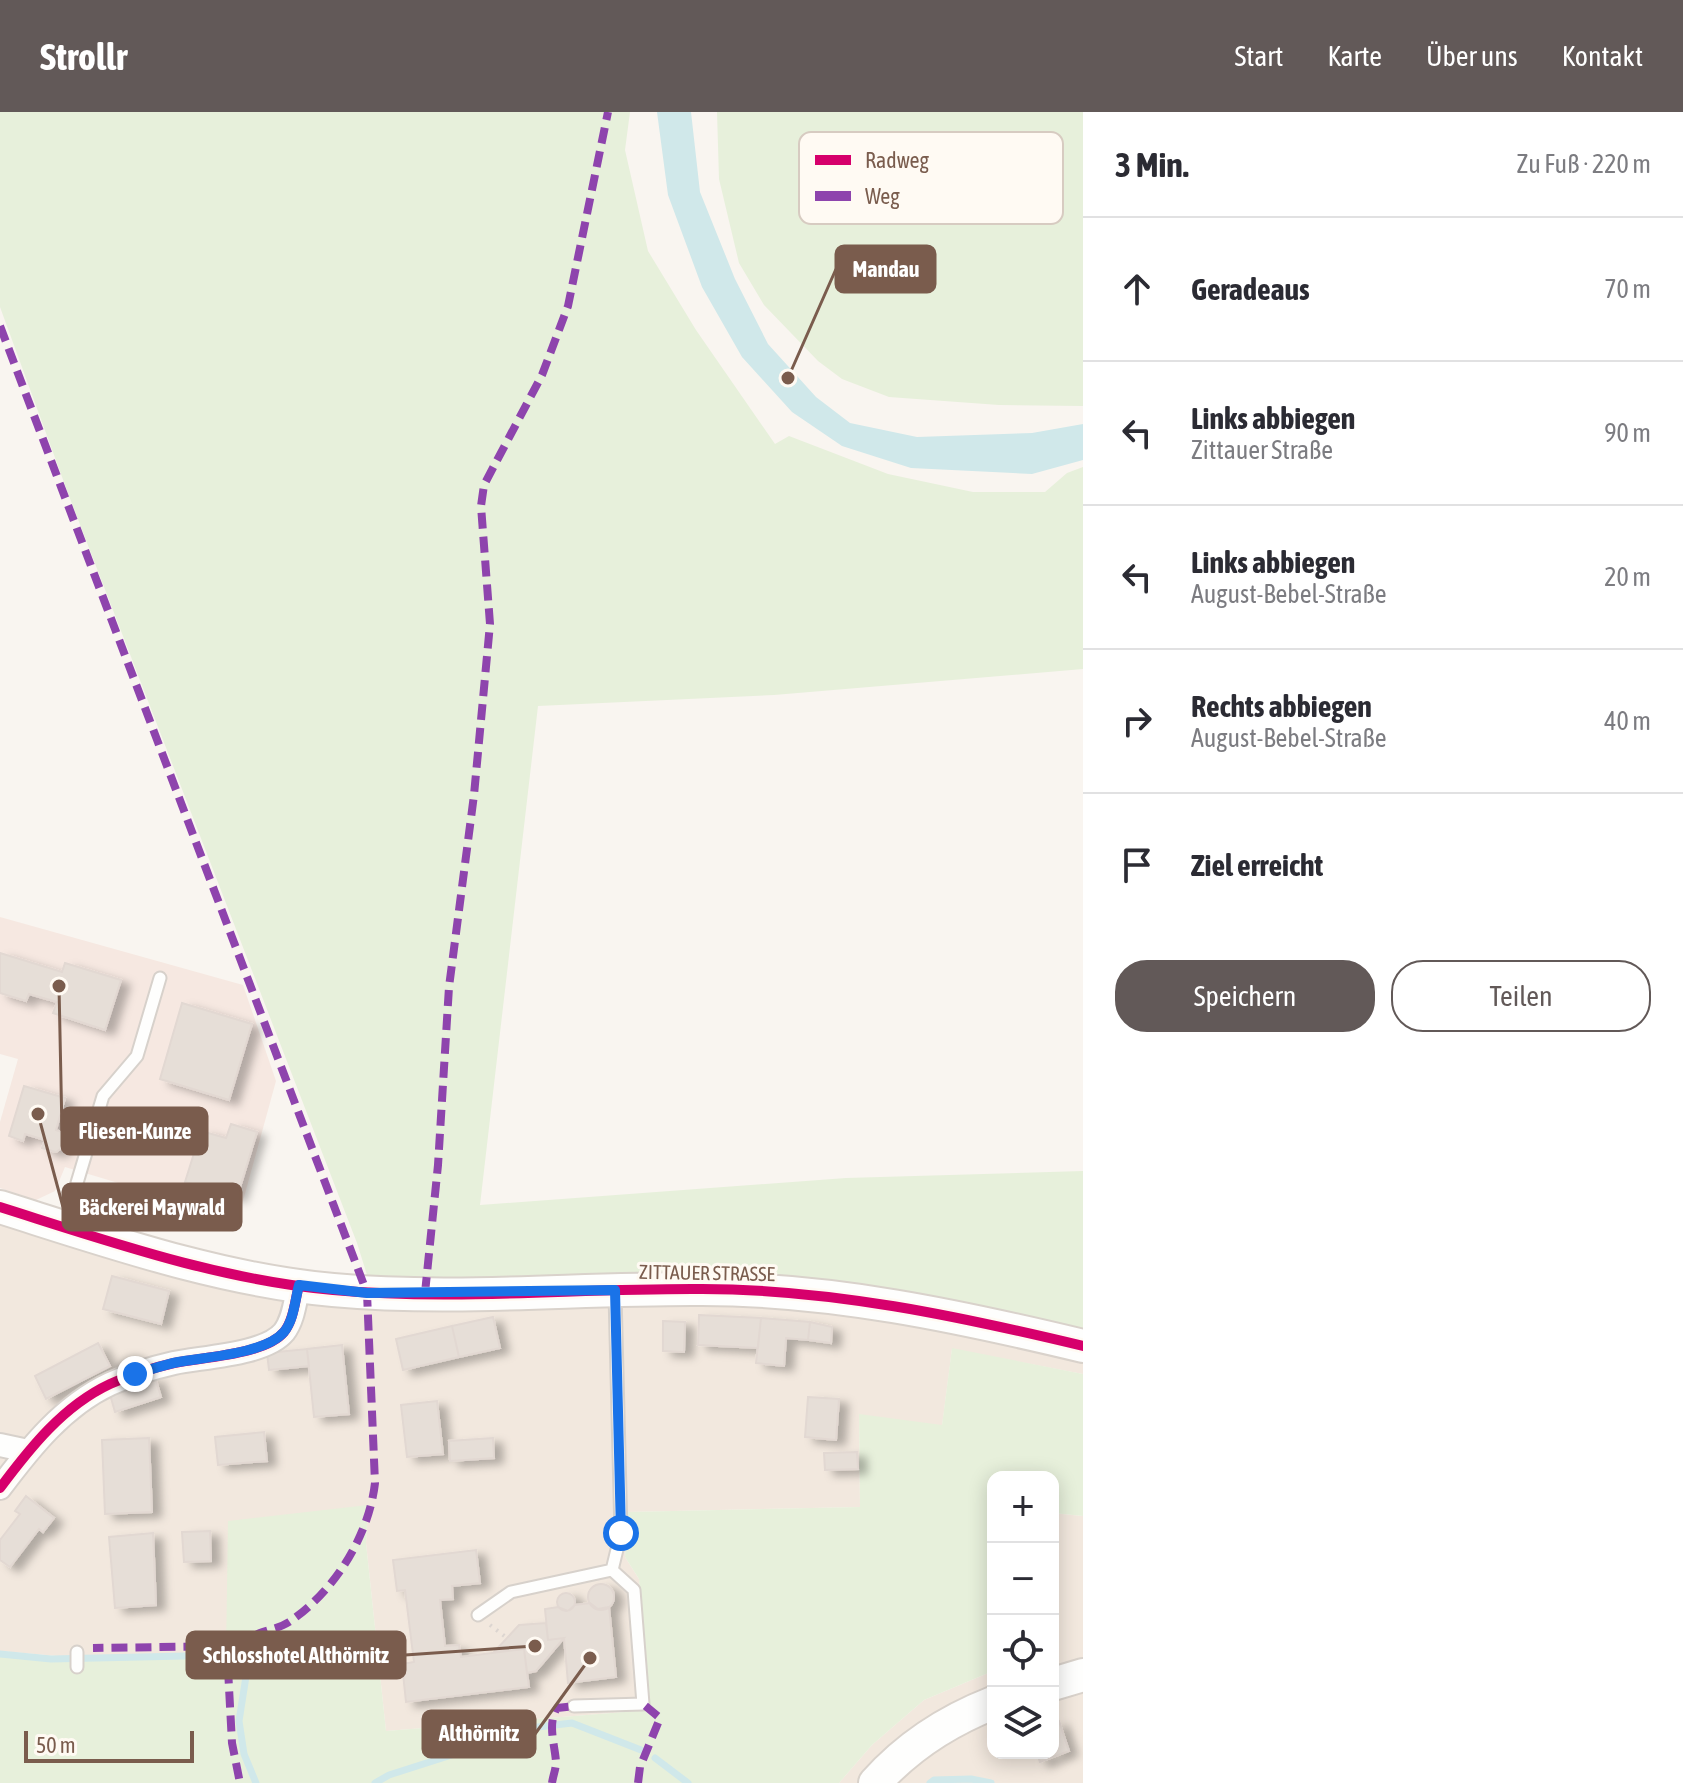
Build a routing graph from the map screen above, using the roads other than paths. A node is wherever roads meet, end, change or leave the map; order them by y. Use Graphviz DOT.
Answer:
graph roads {
  1 [pos="160,978"];
  2 [pos="0,1207"];
  3 [pos="64,1227"];
  4 [pos="299,1285"];
  5 [pos="615,1290"];
  6 [pos="1083,1346"];
  7 [pos="0,1445"];
  8 [pos="28,1451"];
  9 [pos="0,1488"];
  10 [pos="612,1570"];
  11 [pos="478,1615"];
  12 [pos="77,1652"];
  13 [pos="77,1667"];
  14 [pos="1083,1675"];
  15 [pos="1059,1682"];
  16 [pos="574,1706"];
  17 [pos="987,1706"];
  18 [pos="875,1783"];
  1 -- 3 [label="lane"];
  2 -- 3 [label="main road, ZITTAUER STRASSE"];
  3 -- 4 [label="main road, ZITTAUER STRASSE"];
  4 -- 5 [label="main road, ZITTAUER STRASSE"];
  4 -- 8 [label="street"];
  5 -- 6 [label="main road, ZITTAUER STRASSE"];
  5 -- 10 [label="lane"];
  7 -- 8 [label="street"];
  8 -- 9 [label="street"];
  10 -- 11 [label="lane"];
  10 -- 16 [label="lane"];
  12 -- 13 [label="lane"];
  14 -- 15 [label="main road"];
  17 -- 18 [label="main road"];
}
